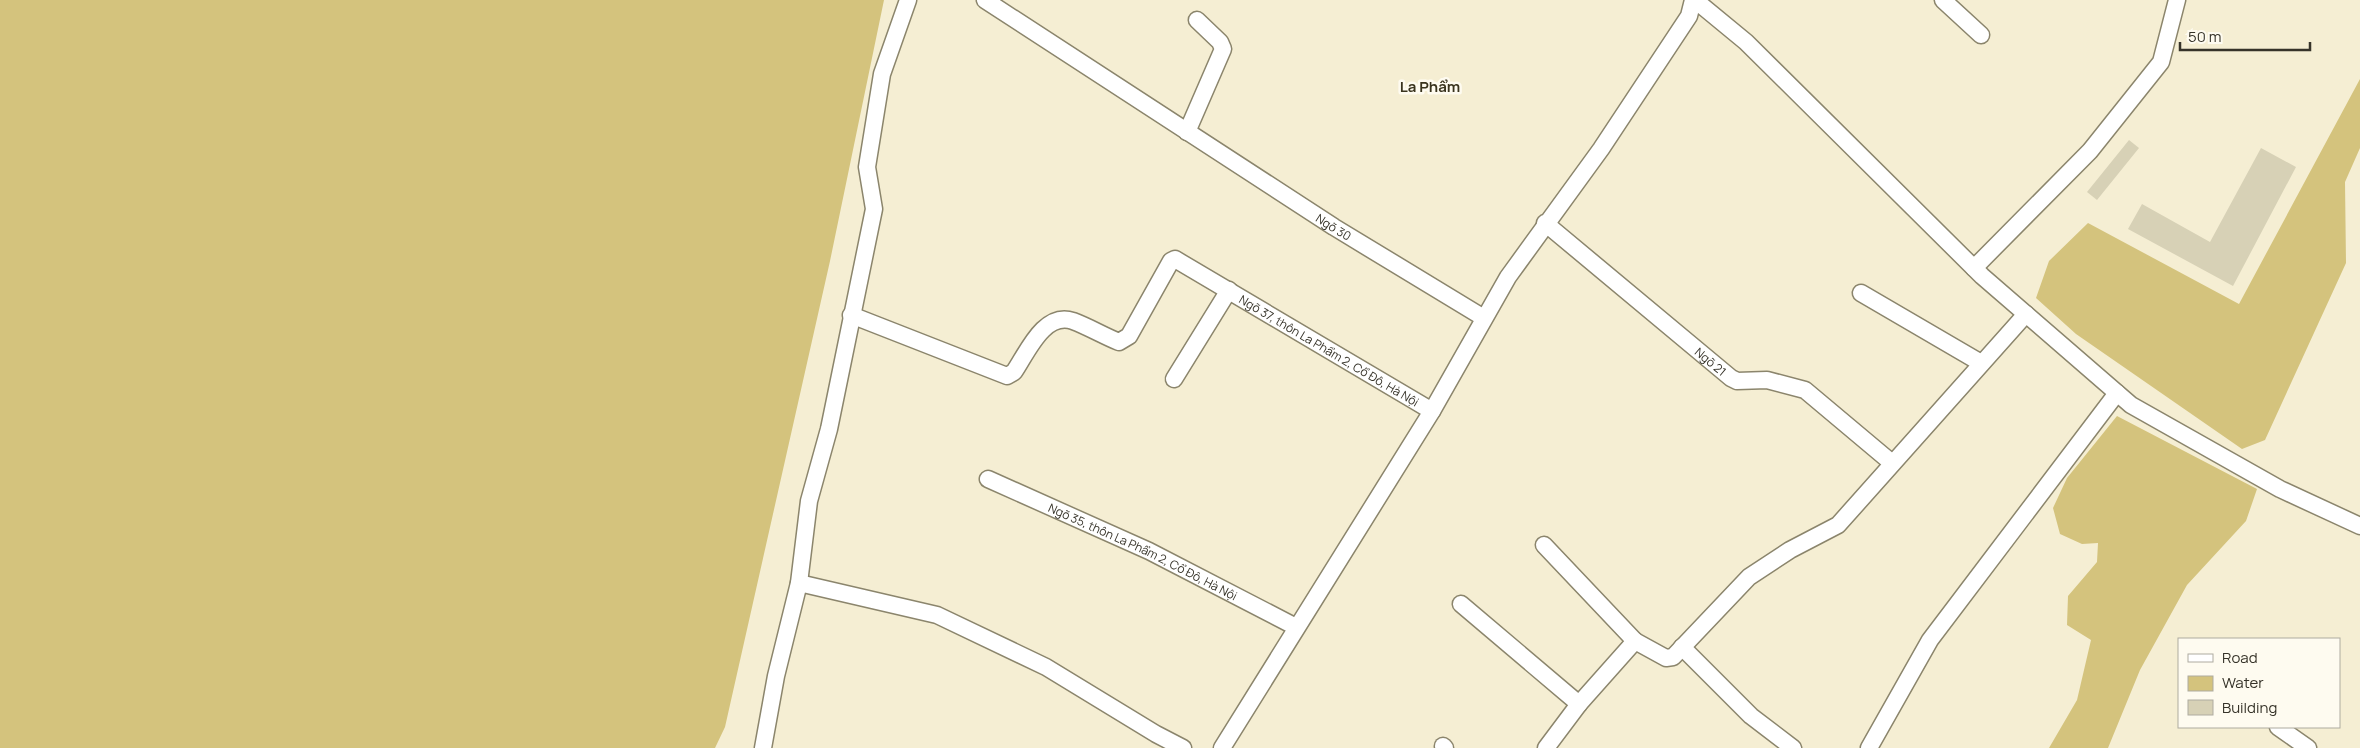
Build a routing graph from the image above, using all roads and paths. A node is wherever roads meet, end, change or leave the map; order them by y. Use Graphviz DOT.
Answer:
graph roads {
  1 [pos="908,0"];
  2 [pos="984,0"];
  3 [pos="1694,0"];
  4 [pos="1943,0"];
  5 [pos="2172,2"];
  6 [pos="1197,20"];
  7 [pos="1981,35"];
  8 [pos="1187,132"];
  9 [pos="1545,223"];
  10 [pos="1974,268"];
  11 [pos="1229,290"];
  12 [pos="1861,293"];
  13 [pos="2026,314"];
  14 [pos="851,315"];
  15 [pos="1484,318"];
  16 [pos="1981,363"];
  17 [pos="1174,379"];
  18 [pos="2117,393"];
  19 [pos="1432,411"];
  20 [pos="1892,463"];
  21 [pos="988,479"];
  22 [pos="2360,526"];
  23 [pos="1544,545"];
  24 [pos="799,583"];
  25 [pos="1462,604"];
  26 [pos="1296,627"];
  27 [pos="1635,641"];
  28 [pos="1682,647"];
  29 [pos="1579,704"];
  30 [pos="2279,728"];
  31 [pos="1152,741"];
  32 [pos="763,748"];
  33 [pos="1183,748"];
  34 [pos="1222,748"];
  35 [pos="1546,748"];
  36 [pos="1794,748"];
  37 [pos="1869,748"];
  38 [pos="2308,748"];
  1 -- 14 [label="street"];
  2 -- 8 [label="street, Ngõ 30"];
  3 -- 9 [label="street"];
  3 -- 10 [label="street"];
  4 -- 7 [label="street"];
  5 -- 10 [label="street"];
  6 -- 8 [label="street"];
  8 -- 15 [label="street, Ngõ 30"];
  9 -- 15 [label="street"];
  9 -- 20 [label="street, Ngõ 21"];
  10 -- 13 [label="street"];
  11 -- 14 [label="street, Ngõ 37, thôn La Phẩm 2, Cổ Đô, Hà Nội"];
  11 -- 17 [label="street, Ngõ 37, thôn La Phẩm 2, Cổ Đô, Hà Nội"];
  11 -- 19 [label="street, Ngõ 37, thôn La Phẩm 2, Cổ Đô, Hà Nội"];
  12 -- 16 [label="street"];
  13 -- 16 [label="street"];
  13 -- 18 [label="street"];
  14 -- 24 [label="street"];
  15 -- 19 [label="street"];
  16 -- 20 [label="street"];
  18 -- 22 [label="street"];
  18 -- 37 [label="street"];
  19 -- 26 [label="street"];
  20 -- 28 [label="street"];
  21 -- 26 [label="street, Ngõ 35, thôn La Phẩm 2, Cổ Đô, Hà Nội"];
  23 -- 27 [label="street"];
  24 -- 31 [label="street"];
  24 -- 32 [label="street"];
  25 -- 29 [label="street"];
  26 -- 34 [label="street"];
  27 -- 28 [label="street"];
  27 -- 29 [label="street"];
  28 -- 36 [label="street"];
  29 -- 35 [label="street"];
  30 -- 38 [label="street"];
  31 -- 33 [label="street"];
}
